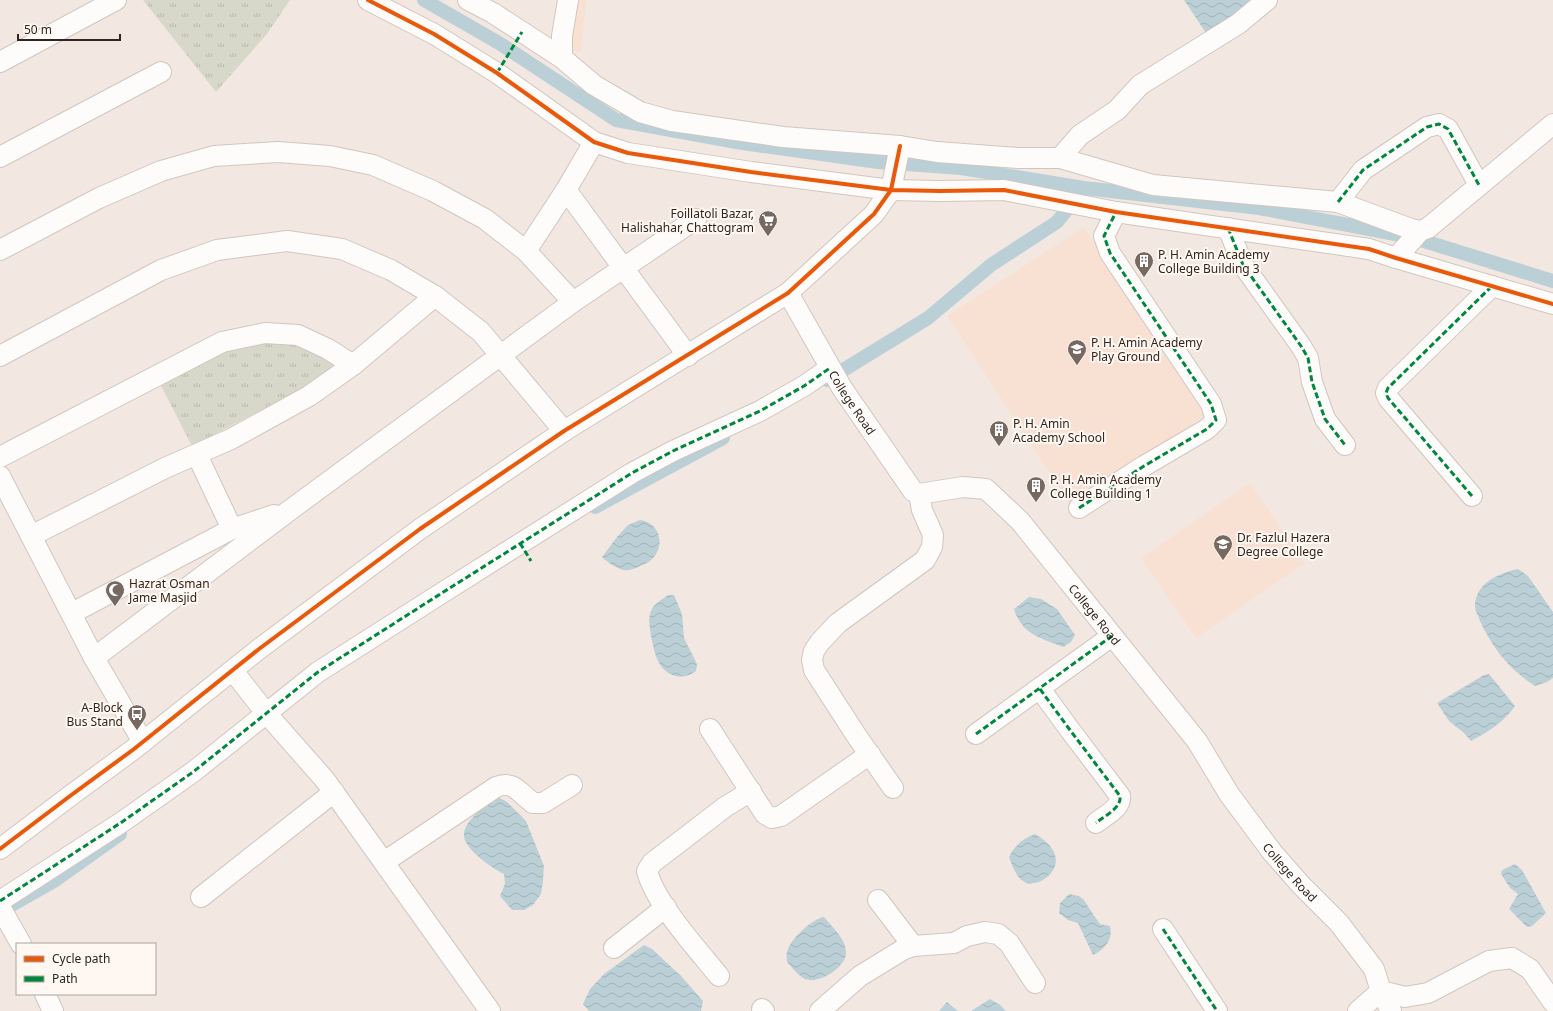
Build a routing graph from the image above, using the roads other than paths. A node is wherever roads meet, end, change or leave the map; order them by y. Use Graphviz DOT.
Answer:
graph roads {
  1 [pos="116,0"];
  2 [pos="368,0"];
  3 [pos="468,0"];
  4 [pos="568,0"];
  5 [pos="1267,0"];
  6 [pos="562,58"];
  7 [pos="0,62"];
  8 [pos="160,72"];
  9 [pos="1553,124"];
  10 [pos="594,142"];
  11 [pos="899,149"];
  12 [pos="0,157"];
  13 [pos="1060,158"];
  14 [pos="1479,185"];
  15 [pos="891,186"];
  16 [pos="566,190"];
  17 [pos="1338,202"];
  18 [pos="1116,212"];
  19 [pos="696,219"];
  20 [pos="1228,228"];
  21 [pos="1418,233"];
  22 [pos="0,250"];
  23 [pos="526,251"];
  24 [pos="1397,257"];
  25 [pos="624,268"];
  26 [pos="1492,286"];
  27 [pos="788,293"];
  28 [pos="435,296"];
  29 [pos="573,302"];
  30 [pos="1553,304"];
  31 [pos="501,355"];
  32 [pos="0,356"];
  33 [pos="688,356"];
  34 [pos="353,365"];
  35 [pos="834,374"];
  36 [pos="564,431"];
  37 [pos="1345,445"];
  38 [pos="197,455"];
  39 [pos="0,457"];
  40 [pos="0,476"];
  41 [pos="919,494"];
  42 [pos="1472,496"];
  43 [pos="0,503"];
  44 [pos="1080,508"];
  45 [pos="290,510"];
  46 [pos="232,529"];
  47 [pos="31,536"];
  48 [pos="72,613"];
  49 [pos="1112,636"];
  50 [pos="94,658"];
  51 [pos="233,672"];
  52 [pos="1040,689"];
  53 [pos="272,720"];
  54 [pos="710,729"];
  55 [pos="976,734"];
  56 [pos="139,746"];
  57 [pos="870,754"];
  58 [pos="572,785"];
  59 [pos="894,788"];
  60 [pos="334,792"];
  61 [pos="751,792"];
  62 [pos="1096,822"];
  63 [pos="0,849"];
  64 [pos="384,862"];
  65 [pos="201,897"];
  66 [pos="878,900"];
  67 [pos="0,902"];
  68 [pos="666,907"];
  69 [pos="4,914"];
  70 [pos="1163,929"];
  71 [pos="20,943"];
  72 [pos="913,946"];
  73 [pos="614,948"];
  74 [pos="719,976"];
  75 [pos="1036,983"];
  76 [pos="1381,991"];
  77 [pos="45,995"];
  78 [pos="1553,1002"];
  79 [pos="53,1011"];
  80 [pos="490,1011"];
  81 [pos="820,1011"];
  82 [pos="1217,1011"];
  83 [pos="1358,1011"];
  84 [pos="1391,1011"];
  1 -- 7 [label="street"];
  2 -- 10 [label="street"];
  3 -- 6 [label="street"];
  4 -- 6 [label="street"];
  5 -- 13 [label="street"];
  6 -- 11 [label="street"];
  8 -- 12 [label="street"];
  9 -- 14 [label="street"];
  10 -- 15 [label="street"];
  10 -- 16 [label="street"];
  11 -- 13 [label="street"];
  11 -- 15 [label="street"];
  13 -- 17 [label="street"];
  14 -- 17 [label="street"];
  14 -- 21 [label="street"];
  15 -- 18 [label="street"];
  15 -- 27 [label="street"];
  16 -- 23 [label="street"];
  16 -- 25 [label="street"];
  17 -- 21 [label="street"];
  18 -- 20 [label="street"];
  18 -- 44 [label="street"];
  19 -- 25 [label="street"];
  20 -- 24 [label="street"];
  20 -- 37 [label="street"];
  21 -- 24 [label="street"];
  22 -- 23 [label="street"];
  23 -- 29 [label="street"];
  24 -- 26 [label="street"];
  25 -- 29 [label="street"];
  25 -- 33 [label="street"];
  26 -- 30 [label="street"];
  26 -- 42 [label="street"];
  27 -- 33 [label="street"];
  27 -- 35 [label="street, College Road"];
  28 -- 31 [label="street"];
  28 -- 32 [label="street"];
  28 -- 34 [label="street"];
  29 -- 31 [label="street"];
  31 -- 36 [label="street"];
  31 -- 45 [label="street"];
  33 -- 36 [label="street"];
  34 -- 38 [label="street"];
  34 -- 39 [label="street"];
  35 -- 41 [label="street, College Road"];
  35 -- 53 [label="street"];
  36 -- 51 [label="street"];
  38 -- 46 [label="street"];
  38 -- 47 [label="street"];
  40 -- 47 [label="street"];
  41 -- 49 [label="street, College Road"];
  41 -- 57 [label="street"];
  43 -- 56 [label="street"];
  45 -- 46 [label="street"];
  45 -- 50 [label="street"];
  46 -- 48 [label="street"];
  47 -- 48 [label="street"];
  48 -- 50 [label="street"];
  49 -- 52 [label="street"];
  49 -- 76 [label="street, College Road"];
  50 -- 56 [label="street"];
  51 -- 53 [label="street"];
  51 -- 56 [label="street"];
  52 -- 55 [label="street"];
  52 -- 62 [label="street"];
  53 -- 60 [label="street"];
  53 -- 67 [label="street"];
  54 -- 61 [label="street"];
  56 -- 63 [label="street"];
  57 -- 59 [label="street"];
  57 -- 61 [label="street"];
  58 -- 64 [label="street"];
  60 -- 64 [label="street"];
  60 -- 65 [label="street"];
  61 -- 68 [label="street"];
  64 -- 80 [label="street"];
  66 -- 72 [label="street"];
  68 -- 73 [label="street"];
  68 -- 74 [label="street"];
  69 -- 71 [label="street"];
  70 -- 82 [label="street"];
  72 -- 75 [label="street"];
  72 -- 81 [label="street"];
  76 -- 78 [label="street"];
  76 -- 83 [label="street"];
  76 -- 84 [label="street, College Road"];
  77 -- 79 [label="street"];
}
